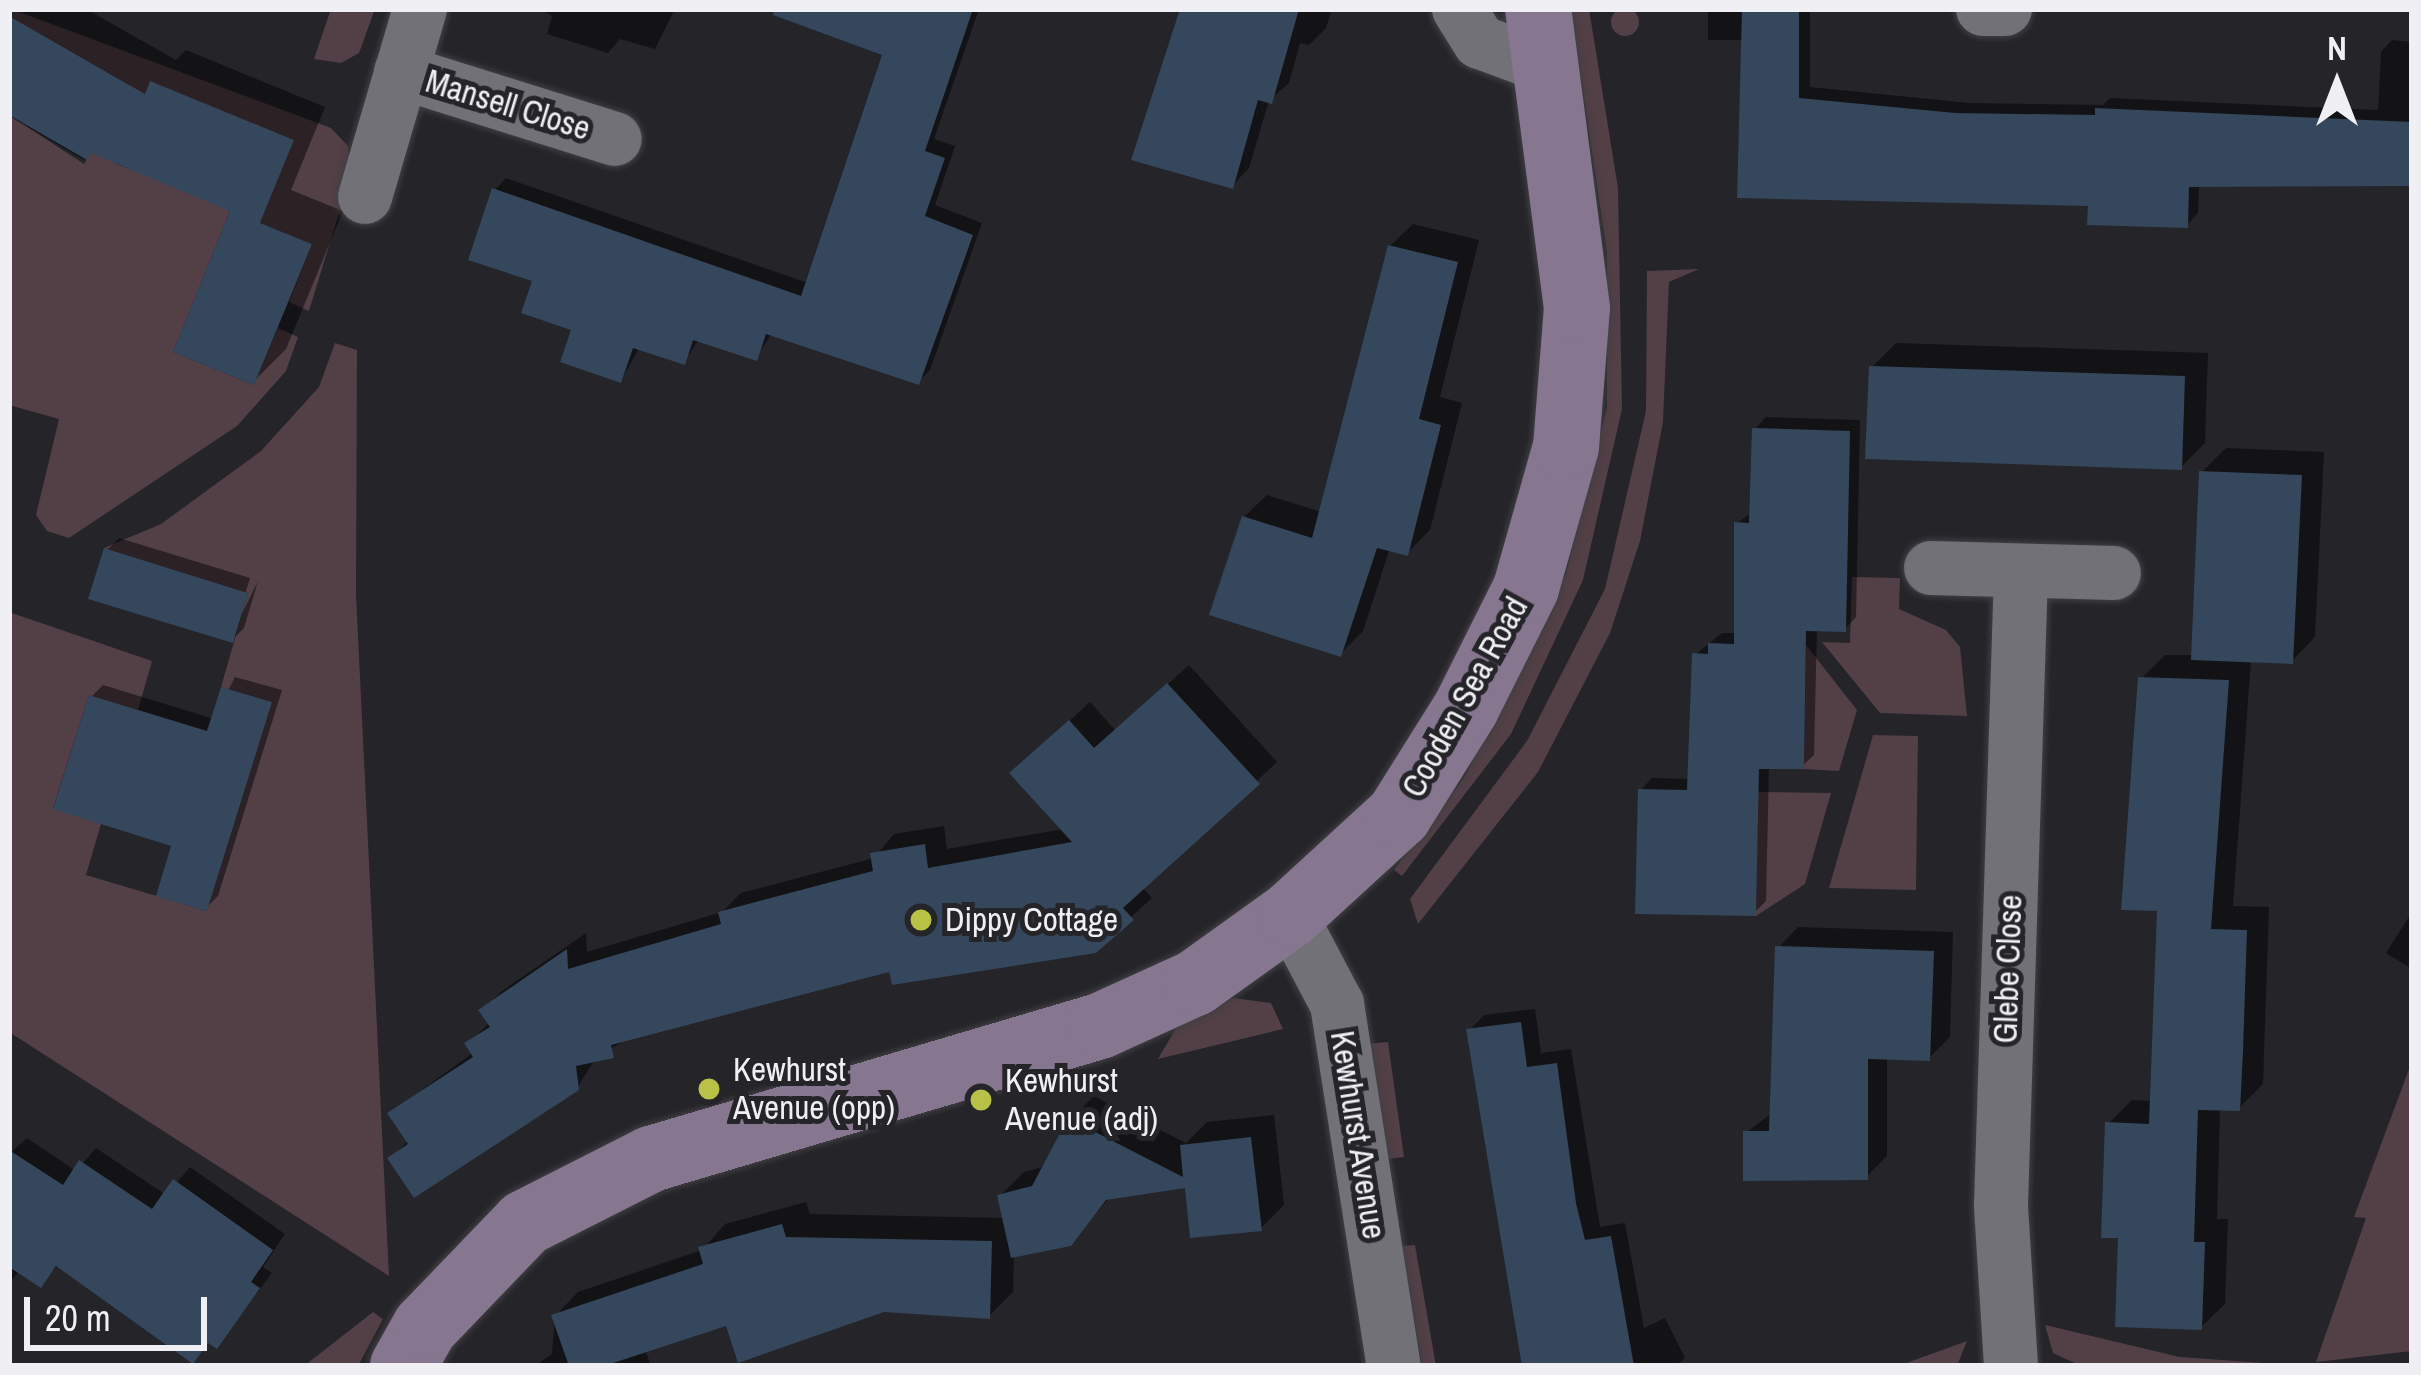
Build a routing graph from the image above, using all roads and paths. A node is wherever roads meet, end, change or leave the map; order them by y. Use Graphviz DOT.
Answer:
graph roads {
  1 [pos="420,9"];
  2 [pos="1459,9"];
  3 [pos="1983,9"];
  4 [pos="2005,9"];
  5 [pos="1543,38"];
  6 [pos="401,72"];
  7 [pos="615,139"];
  8 [pos="365,197"];
  9 [pos="1931,568"];
  10 [pos="2021,571"];
  11 [pos="2114,573"];
  12 [pos="1290,915"];
  13 [pos="403,1366"];
  14 [pos="1394,1366"];
  15 [pos="2011,1366"];
  1 -- 6 [label="street, Mansell Close"];
  2 -- 5 [label="street, Cooden Sea Road"];
  3 -- 4 [label="street"];
  5 -- 12 [label="main road, Cooden Sea Road"];
  6 -- 7 [label="street, Mansell Close"];
  6 -- 8 [label="street, Mansell Close"];
  9 -- 10 [label="street"];
  10 -- 11 [label="street"];
  10 -- 15 [label="street, Glebe Close"];
  12 -- 13 [label="main road, Cooden Sea Road"];
  12 -- 14 [label="street, Kewhurst Avenue"];
}
